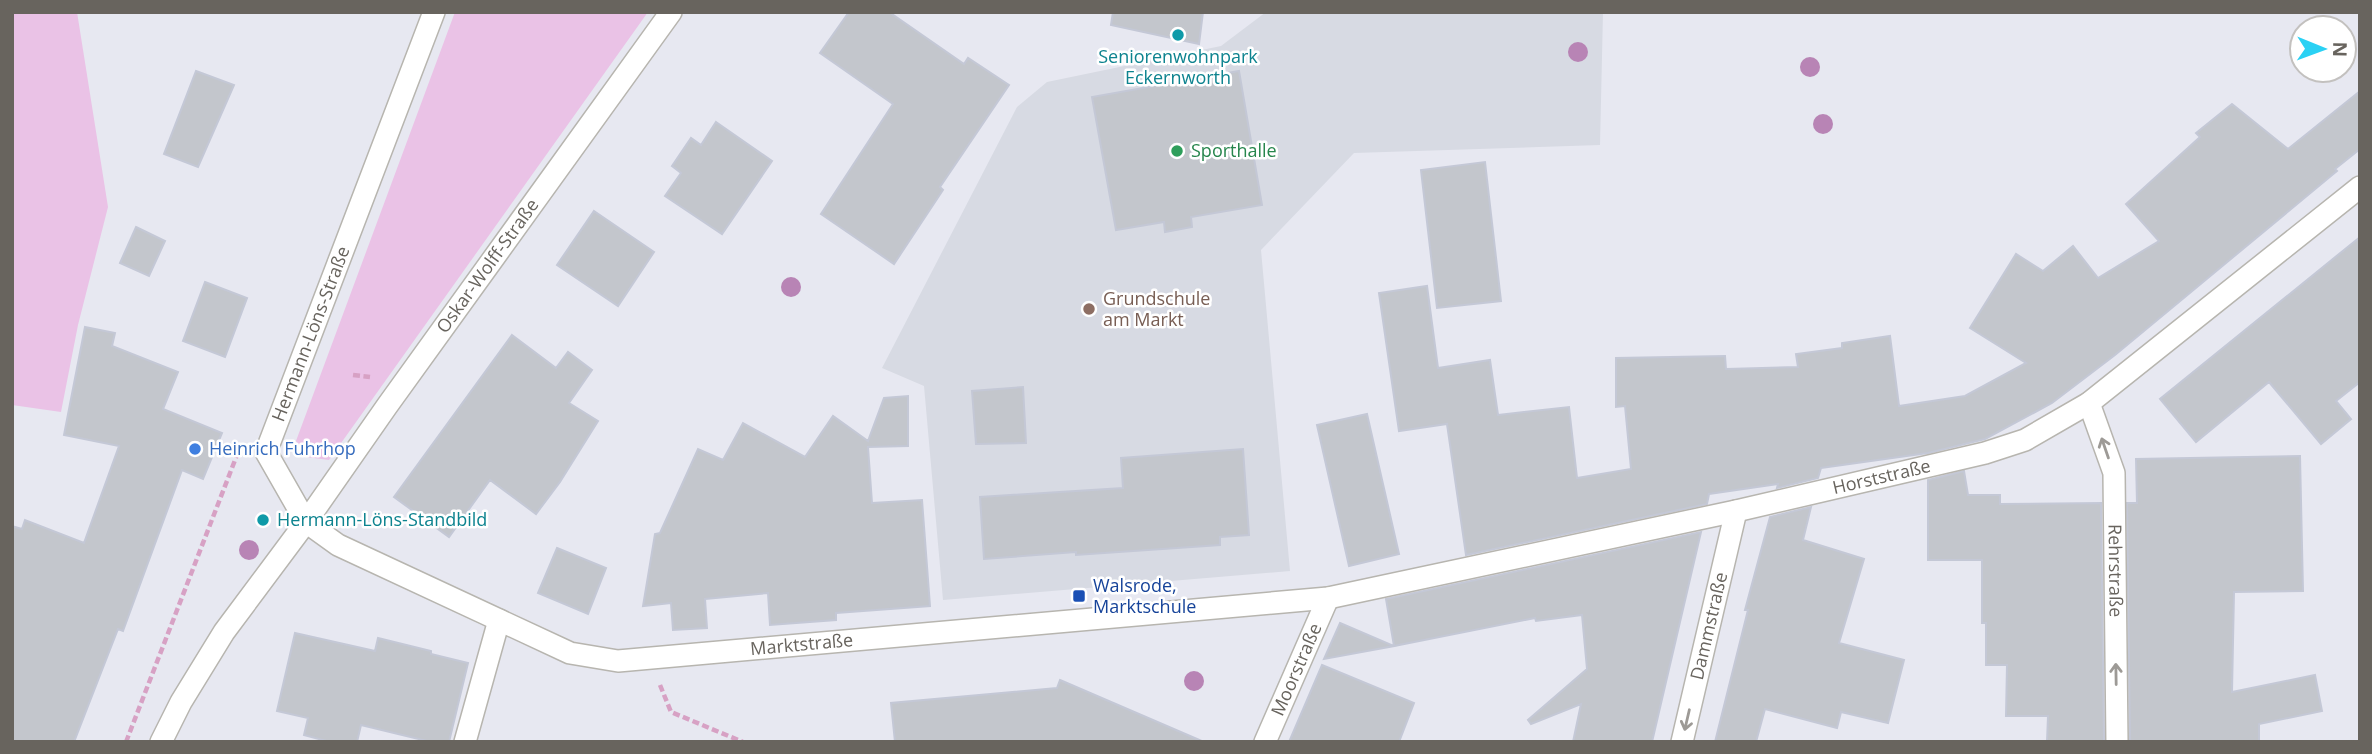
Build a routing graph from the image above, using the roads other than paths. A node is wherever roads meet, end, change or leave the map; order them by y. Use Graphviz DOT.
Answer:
graph roads {
  1 [pos="434,12"];
  2 [pos="671,12"];
  3 [pos="2360,187"];
  4 [pos="2089,403"];
  5 [pos="1736,511"];
  6 [pos="306,522"];
  7 [pos="1328,598"];
  8 [pos="499,620"];
  9 [pos="161,742"];
  10 [pos="464,742"];
  11 [pos="1265,742"];
  12 [pos="1682,742"];
  13 [pos="2117,742"];
  1 -- 6 [label="street, Hermann-Löns-Straße"];
  2 -- 6 [label="street, Oskar-Wolff-Straße"];
  3 -- 4 [label="street, Horststraße"];
  4 -- 5 [label="street, Horststraße"];
  13 -- 4 [label="street, Rehrstraße, one-way"];
  5 -- 7 [label="street, Horststraße"];
  5 -- 12 [label="street, Dammstraße, one-way"];
  6 -- 8 [label="street, Marktstraße"];
  6 -- 9 [label="street"];
  7 -- 8 [label="street, Marktstraße"];
  7 -- 11 [label="street, Moorstraße"];
  8 -- 10 [label="street"];
}
